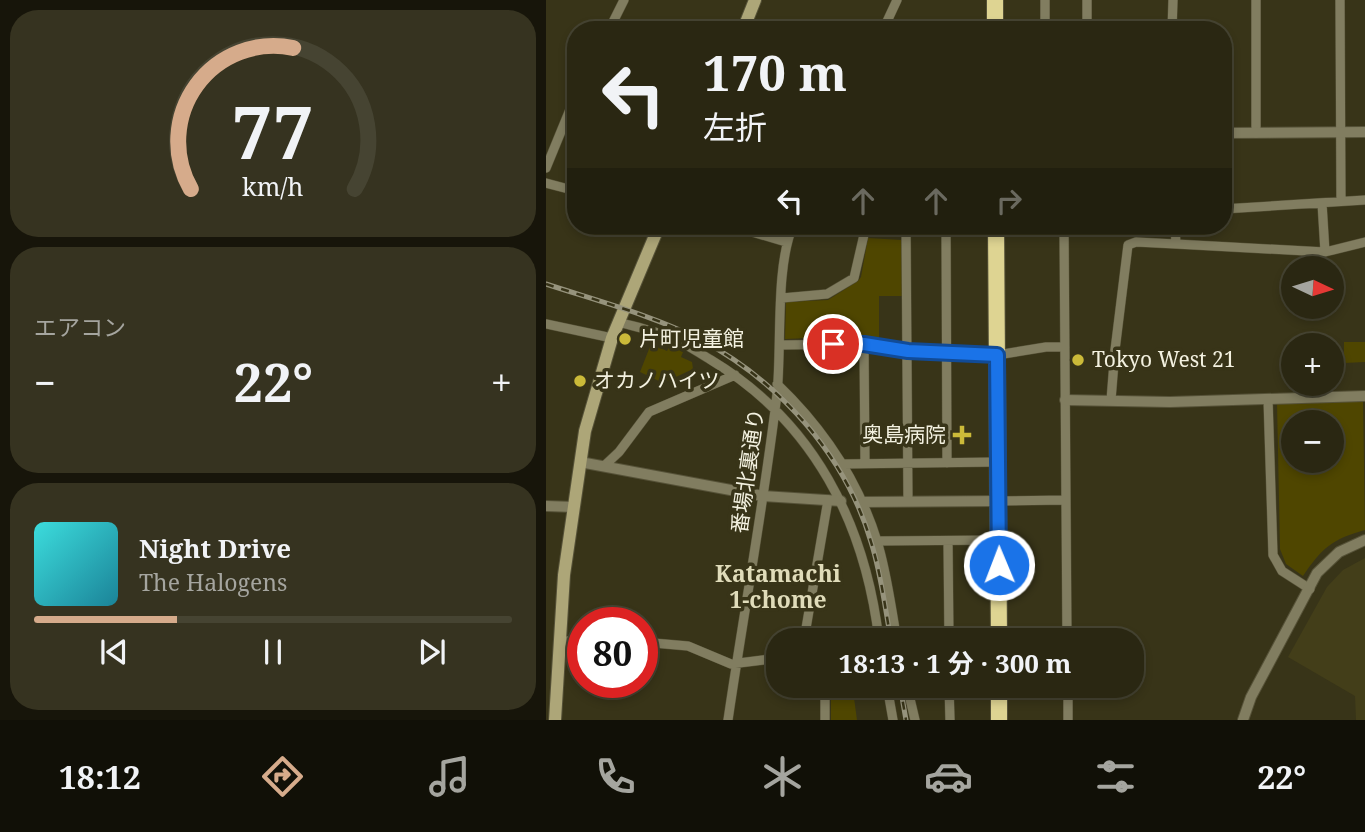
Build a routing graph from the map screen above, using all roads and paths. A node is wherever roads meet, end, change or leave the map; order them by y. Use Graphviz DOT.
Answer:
graph roads {
  1 [pos="624,0"];
  2 [pos="755,0"];
  3 [pos="897,0"];
  4 [pos="995,0"];
  5 [pos="1045,0"];
  6 [pos="1087,0"];
  7 [pos="1173,0"];
  8 [pos="1256,0"];
  9 [pos="1340,0"];
  10 [pos="614,21"];
  11 [pos="747,21"];
  12 [pos="890,21"];
  13 [pos="995,21"];
  14 [pos="1045,21"];
  15 [pos="1087,21"];
  16 [pos="1172,21"];
  17 [pos="567,117"];
  18 [pos="1341,132"];
  19 [pos="1365,132"];
  20 [pos="1232,133"];
  21 [pos="1256,133"];
  22 [pos="546,168"];
  23 [pos="546,183"];
  24 [pos="567,189"];
  25 [pos="1365,200"];
  26 [pos="1341,201"];
  27 [pos="1322,203"];
  28 [pos="1232,208"];
  29 [pos="655,235"];
  30 [pos="762,235"];
  31 [pos="789,235"];
  32 [pos="864,235"];
  33 [pos="906,235"];
  34 [pos="946,235"];
  35 [pos="996,235"];
  36 [pos="1064,235"];
  37 [pos="1176,235"];
  38 [pos="786,242"];
  39 [pos="1365,242"];
  40 [pos="1177,244"];
  41 [pos="1325,252"];
  42 [pos="782,298"];
  43 [pos="618,322"];
  44 [pos="546,324"];
  45 [pos="612,338"];
  46 [pos="864,344"];
  47 [pos="780,345"];
  48 [pos="1065,347"];
  49 [pos="908,351"];
  50 [pos="947,354"];
  51 [pos="997,355"];
  52 [pos="735,375"];
  53 [pos="778,384"];
  54 [pos="1365,396"];
  55 [pos="1268,399"];
  56 [pos="1065,400"];
  57 [pos="1111,400"];
  58 [pos="775,408"];
  59 [pos="580,462"];
  60 [pos="998,462"];
  61 [pos="865,463"];
  62 [pos="908,463"];
  63 [pos="947,463"];
  64 [pos="843,464"];
  65 [pos="604,466"];
  66 [pos="763,496"];
  67 [pos="828,500"];
  68 [pos="1066,500"];
  69 [pos="841,501"];
  70 [pos="998,501"];
  71 [pos="862,502"];
  72 [pos="908,502"];
  73 [pos="546,506"];
  74 [pos="574,507"];
  75 [pos="998,540"];
  76 [pos="1365,540"];
  77 [pos="877,541"];
  78 [pos="948,541"];
  79 [pos="1365,547"];
  80 [pos="1310,589"];
  81 [pos="806,628"];
  82 [pos="877,628"];
  83 [pos="895,628"];
  84 [pos="949,628"];
  85 [pos="999,628"];
  86 [pos="1067,628"];
  87 [pos="559,641"];
  88 [pos="567,641"];
  89 [pos="658,643"];
  90 [pos="766,660"];
  91 [pos="736,663"];
  92 [pos="825,698"];
  93 [pos="889,698"];
  94 [pos="910,698"];
  95 [pos="949,698"];
  96 [pos="999,698"];
  97 [pos="1068,698"];
  98 [pos="555,720"];
  99 [pos="728,720"];
  100 [pos="825,720"];
  101 [pos="892,720"];
  102 [pos="915,720"];
  103 [pos="950,720"];
  104 [pos="999,720"];
  105 [pos="1068,720"];
  106 [pos="1243,720"];
  1 -- 10 [label="street"];
  2 -- 11 [label="main road"];
  3 -- 12 [label="street"];
  4 -- 13 [label="highway"];
  5 -- 14 [label="street"];
  6 -- 15 [label="street"];
  7 -- 16 [label="street"];
  8 -- 21 [label="street"];
  9 -- 18 [label="street"];
  17 -- 22 [label="street"];
  18 -- 19 [label="street"];
  18 -- 21 [label="street"];
  18 -- 26 [label="street"];
  20 -- 21 [label="street"];
  23 -- 24 [label="street"];
  25 -- 26 [label="street"];
  26 -- 27 [label="street"];
  27 -- 28 [label="street"];
  27 -- 41 [label="street"];
  29 -- 43 [label="main road"];
  30 -- 38 [label="street"];
  31 -- 38 [label="street, 番場北裏通り"];
  32 -- 42 [label="street"];
  33 -- 49 [label="street"];
  34 -- 50 [label="street"];
  35 -- 51 [label="highway"];
  36 -- 48 [label="street"];
  37 -- 40 [label="street"];
  38 -- 42 [label="street, 番場北裏通り"];
  39 -- 41 [label="street"];
  40 -- 41 [label="street"];
  40 -- 57 [label="street"];
  42 -- 47 [label="street, 番場北裏通り"];
  43 -- 45 [label="main road"];
  43 -- 52 [label="street"];
  44 -- 45 [label="street"];
  45 -- 59 [label="main road"];
  46 -- 47 [label="street"];
  46 -- 49 [label="street"];
  46 -- 61 [label="street"];
  47 -- 53 [label="street, 番場北裏通り"];
  48 -- 51 [label="street"];
  48 -- 56 [label="street"];
  49 -- 50 [label="street"];
  49 -- 62 [label="street"];
  50 -- 51 [label="street"];
  50 -- 63 [label="street"];
  51 -- 60 [label="highway"];
  52 -- 58 [label="street"];
  52 -- 65 [label="street"];
  53 -- 58 [label="street, 番場北裏通り"];
  53 -- 64 [label="street"];
  54 -- 55 [label="street"];
  55 -- 57 [label="street"];
  55 -- 80 [label="street"];
  56 -- 57 [label="street"];
  56 -- 68 [label="street"];
  58 -- 66 [label="street, 番場北裏通り"];
  58 -- 69 [label="street"];
  59 -- 65 [label="street"];
  59 -- 74 [label="main road"];
  60 -- 63 [label="street"];
  60 -- 70 [label="highway"];
  61 -- 62 [label="street"];
  61 -- 64 [label="street"];
  62 -- 63 [label="street"];
  62 -- 72 [label="street"];
  64 -- 71 [label="street"];
  65 -- 66 [label="street"];
  66 -- 67 [label="street"];
  66 -- 91 [label="street, 番場北裏通り"];
  67 -- 69 [label="street"];
  67 -- 81 [label="street"];
  68 -- 70 [label="street"];
  68 -- 86 [label="street"];
  69 -- 82 [label="street"];
  70 -- 72 [label="street"];
  70 -- 75 [label="highway"];
  71 -- 72 [label="street"];
  71 -- 77 [label="street"];
  73 -- 74 [label="street"];
  74 -- 87 [label="main road"];
  75 -- 78 [label="street"];
  75 -- 85 [label="highway"];
  76 -- 80 [label="street"];
  77 -- 78 [label="street"];
  77 -- 83 [label="street"];
  78 -- 84 [label="street"];
  79 -- 80 [label="street"];
  80 -- 106 [label="street"];
  87 -- 88 [label="street"];
  87 -- 98 [label="main road"];
  89 -- 91 [label="street"];
  90 -- 91 [label="street"];
  91 -- 99 [label="street, 番場北裏通り"];
  92 -- 100 [label="street"];
  93 -- 101 [label="street"];
  94 -- 102 [label="street"];
  95 -- 103 [label="street"];
  96 -- 104 [label="highway"];
  97 -- 105 [label="street"];
}
